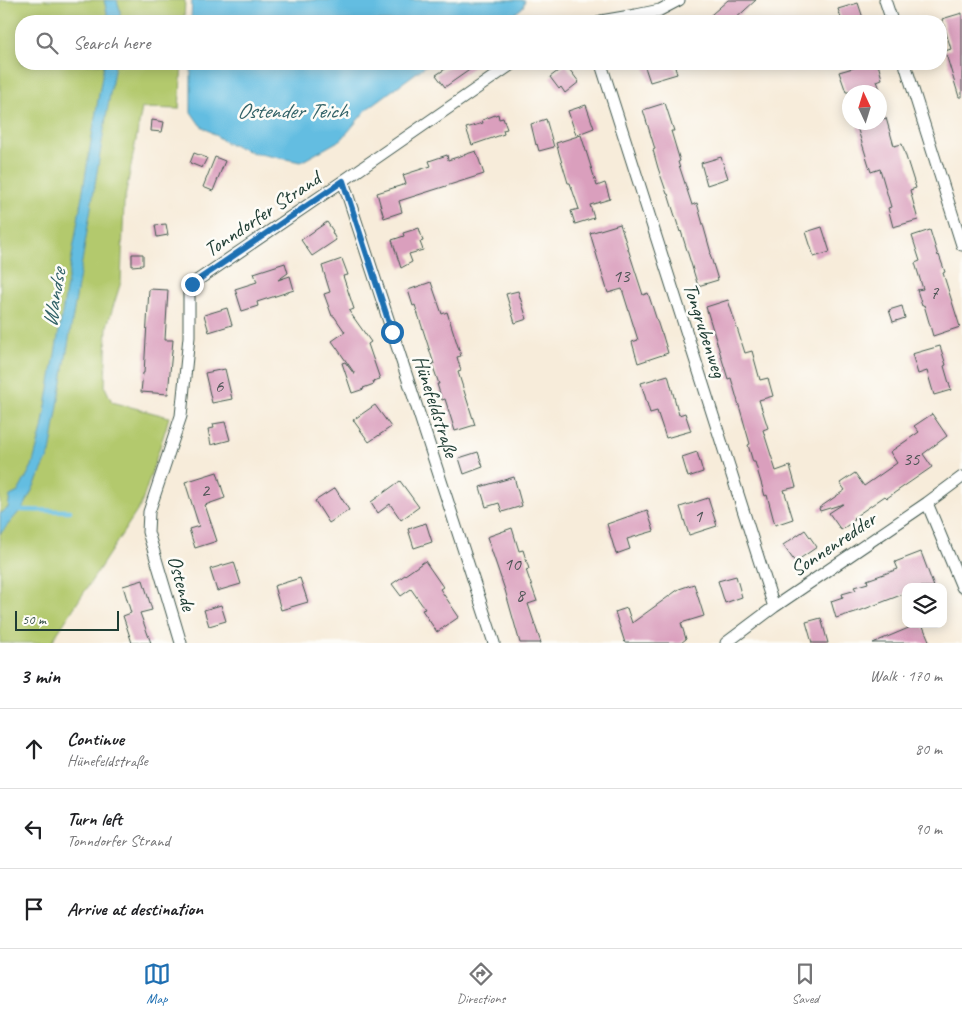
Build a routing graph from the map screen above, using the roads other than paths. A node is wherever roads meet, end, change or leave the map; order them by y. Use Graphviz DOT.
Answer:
graph roads {
  1 [pos="679,0"];
  2 [pos="885,0"];
  3 [pos="636,15"];
  4 [pos="890,15"];
  5 [pos="503,70"];
  6 [pos="603,70"];
  7 [pos="907,70"];
  8 [pos="343,181"];
  9 [pos="962,245"];
  10 [pos="962,477"];
  11 [pos="927,503"];
  12 [pos="148,532"];
  13 [pos="962,587"];
  14 [pos="774,607"];
  15 [pos="181,643"];
  16 [pos="494,643"];
  17 [pos="726,643"];
  1 -- 3 [label="street"];
  2 -- 4 [label="street"];
  5 -- 8 [label="street, Tonndorfer Strand"];
  6 -- 14 [label="street, Tongrubenweg"];
  7 -- 9 [label="street"];
  8 -- 12 [label="street, Tonndorfer Strand"];
  8 -- 16 [label="street, Hünefeldstraße"];
  10 -- 11 [label="street, Sonnenredder"];
  11 -- 13 [label="street"];
  11 -- 14 [label="street, Sonnenredder"];
  12 -- 15 [label="street, Ostende"];
  14 -- 17 [label="street, Sonnenredder"];
}
